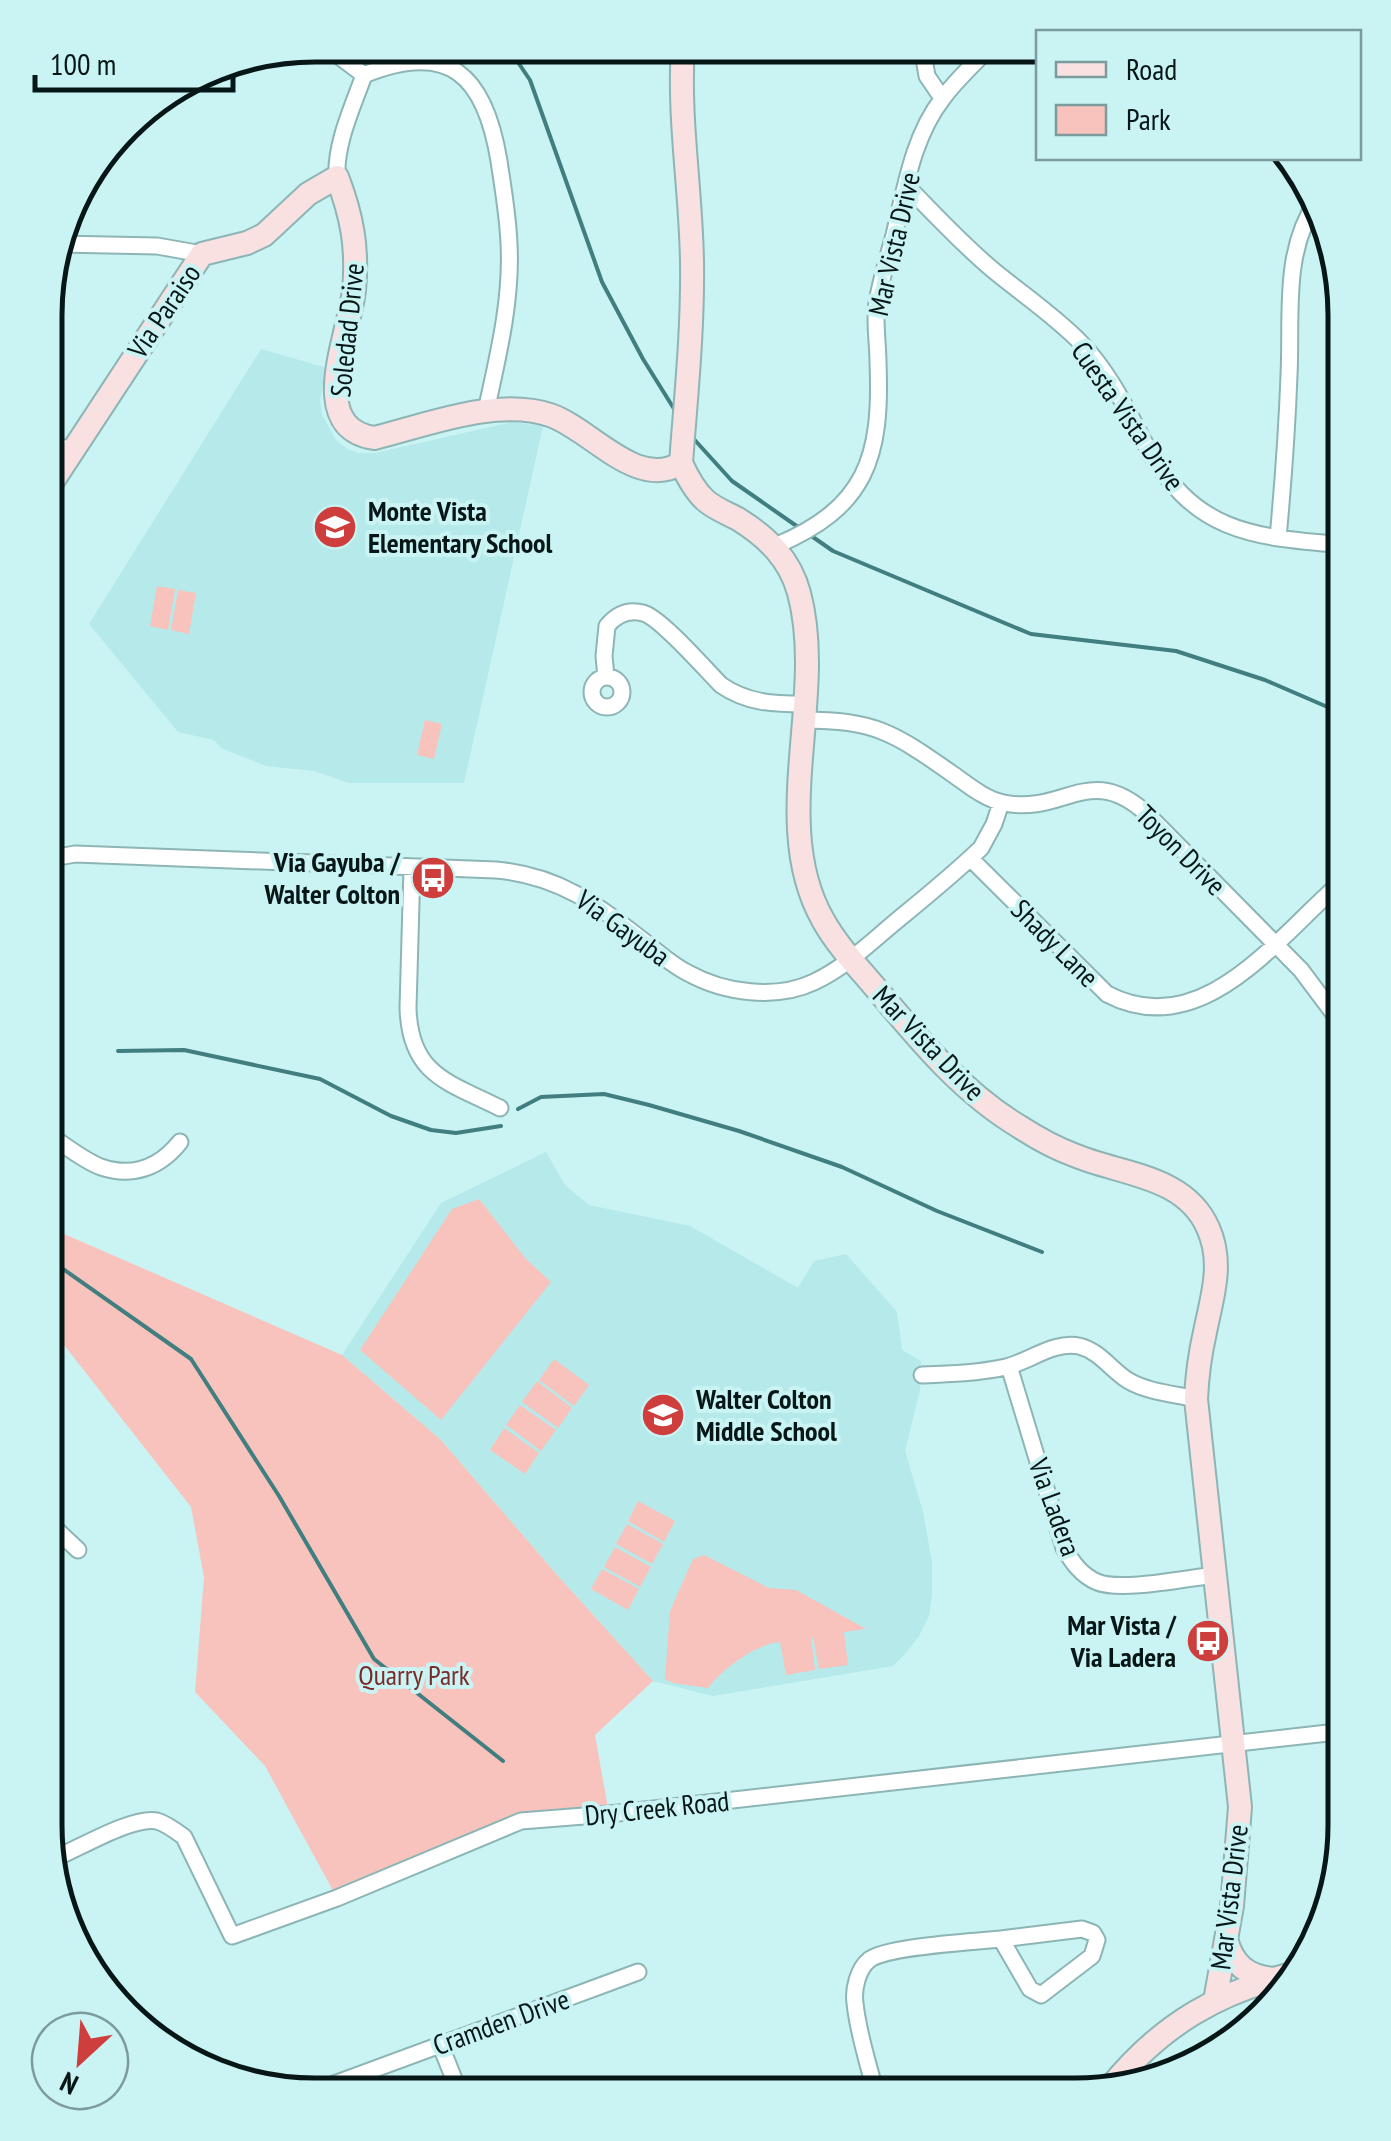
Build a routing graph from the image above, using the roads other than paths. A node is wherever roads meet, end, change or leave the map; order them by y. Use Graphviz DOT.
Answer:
graph roads {
  1 [pos="347,62"];
  2 [pos="683,62"];
  3 [pos="925,62"];
  4 [pos="976,62"];
  5 [pos="364,75"];
  6 [pos="942,98"];
  7 [pos="338,177"];
  8 [pos="906,185"];
  9 [pos="1308,217"];
  10 [pos="73,244"];
  11 [pos="202,254"];
  12 [pos="486,410"];
  13 [pos="62,448"];
  14 [pos="73,449"];
  15 [pos="681,463"];
  16 [pos="62,466"];
  17 [pos="642,470"];
  18 [pos="708,502"];
  19 [pos="1278,538"];
  20 [pos="1328,543"];
  21 [pos="775,546"];
  22 [pos="606,678"];
  23 [pos="804,712"];
  24 [pos="1000,803"];
  25 [pos="62,856"];
  26 [pos="970,858"];
  27 [pos="412,868"];
  28 [pos="1328,894"];
  29 [pos="1274,944"];
  30 [pos="851,959"];
  31 [pos="1328,1006"];
  32 [pos="500,1108"];
  33 [pos="180,1142"];
  34 [pos="62,1143"];
  35 [pos="1009,1366"];
  36 [pos="922,1375"];
  37 [pos="1196,1399"];
  38 [pos="62,1535"];
  39 [pos="78,1550"];
  40 [pos="1215,1575"];
  41 [pos="1328,1733"];
  42 [pos="1234,1743"];
  43 [pos="64,1854"];
  44 [pos="1001,1938"];
  45 [pos="1226,1939"];
  46 [pos="638,1972"];
  47 [pos="1273,1980"];
  48 [pos="1214,2001"];
  49 [pos="1188,2014"];
  50 [pos="440,2044"];
  51 [pos="1123,2074"];
  52 [pos="350,2078"];
  53 [pos="454,2078"];
  54 [pos="872,2078"];
  1 -- 5 [label="street"];
  2 -- 15 [label="street"];
  3 -- 6 [label="street"];
  4 -- 6 [label="street, Mar Vista Drive"];
  5 -- 7 [label="street"];
  5 -- 12 [label="street"];
  6 -- 8 [label="street, Mar Vista Drive"];
  7 -- 11 [label="street, Via Paraiso"];
  7 -- 12 [label="street, Soledad Drive"];
  8 -- 19 [label="street, Cuesta Vista Drive"];
  8 -- 21 [label="street, Mar Vista Drive"];
  9 -- 19 [label="street"];
  10 -- 11 [label="street"];
  11 -- 14 [label="street, Via Paraiso"];
  12 -- 17 [label="street, Soledad Drive"];
  13 -- 14 [label="street"];
  14 -- 16 [label="street, Via Paraiso"];
  15 -- 17 [label="street"];
  15 -- 18 [label="street"];
  17 -- 18 [label="street, Soledad Drive"];
  18 -- 21 [label="street"];
  19 -- 20 [label="street, Cuesta Vista Drive"];
  21 -- 23 [label="street, Mar Vista Drive"];
  22 -- 23 [label="street"];
  23 -- 24 [label="street"];
  23 -- 30 [label="street, Mar Vista Drive"];
  24 -- 26 [label="street, Via Gayuba"];
  24 -- 29 [label="street, Toyon Drive"];
  25 -- 27 [label="street, Via Gayuba"];
  26 -- 29 [label="street, Shady Lane"];
  26 -- 30 [label="street, Via Gayuba"];
  27 -- 30 [label="street, Via Gayuba"];
  27 -- 32 [label="street"];
  28 -- 29 [label="street, Shady Lane"];
  29 -- 31 [label="street, Toyon Drive"];
  30 -- 37 [label="street, Mar Vista Drive"];
  33 -- 34 [label="street"];
  35 -- 36 [label="street"];
  35 -- 37 [label="street"];
  35 -- 40 [label="street, Via Ladera"];
  37 -- 40 [label="street, Mar Vista Drive"];
  38 -- 39 [label="street"];
  40 -- 42 [label="street, Mar Vista Drive"];
  41 -- 42 [label="street, Dry Creek Road"];
  42 -- 43 [label="street, Dry Creek Road"];
  42 -- 45 [label="street, Mar Vista Drive"];
  44 -- 44 [label="street"];
  44 -- 54 [label="street"];
  45 -- 47 [label="street"];
  45 -- 48 [label="street, Mar Vista Drive"];
  45 -- 49 [label="street"];
  46 -- 50 [label="street, Cramden Drive"];
  47 -- 48 [label="street"];
  48 -- 49 [label="street"];
  49 -- 51 [label="street"];
  50 -- 52 [label="street, Cramden Drive"];
  50 -- 53 [label="street"];
}
